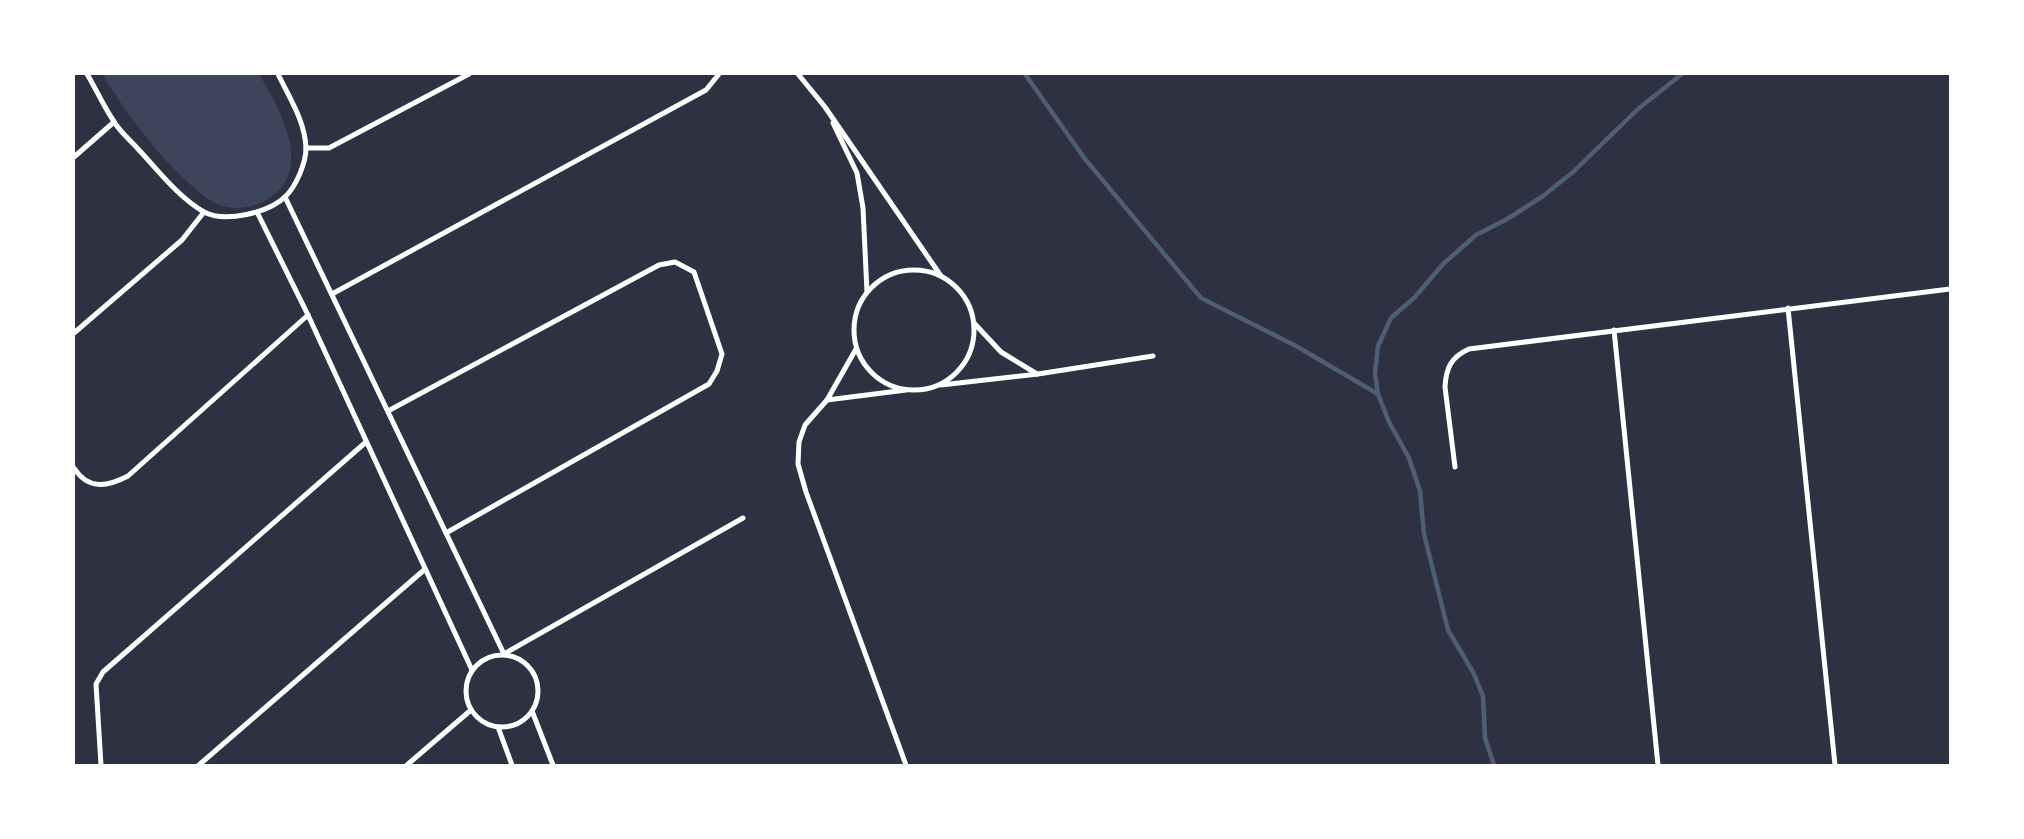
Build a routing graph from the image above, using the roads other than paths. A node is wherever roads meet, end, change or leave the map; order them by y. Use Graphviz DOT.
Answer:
graph roads {
  1 [pos="87,74"];
  2 [pos="278,74"];
  3 [pos="469,74"];
  4 [pos="719,74"];
  5 [pos="798,74"];
  6 [pos="825,107"];
  7 [pos="114,122"];
  8 [pos="306,148"];
  9 [pos="74,157"];
  10 [pos="285,197"];
  11 [pos="204,212"];
  12 [pos="257,212"];
  13 [pos="941,276"];
  14 [pos="1950,289"];
  15 [pos="867,292"];
  16 [pos="332,294"];
  17 [pos="1788,308"];
  18 [pos="308,315"];
  19 [pos="974,322"];
  20 [pos="1614,330"];
  21 [pos="74,332"];
  22 [pos="856,349"];
  23 [pos="1153,356"];
  24 [pos="1038,374"];
  25 [pos="938,386"];
  26 [pos="908,390"];
  27 [pos="827,400"];
  28 [pos="388,411"];
  29 [pos="366,442"];
  30 [pos="1455,467"];
  31 [pos="74,468"];
  32 [pos="743,518"];
  33 [pos="446,533"];
  34 [pos="424,570"];
  35 [pos="504,654"];
  36 [pos="472,670"];
  37 [pos="471,710"];
  38 [pos="532,711"];
  39 [pos="498,727"];
  40 [pos="101,765"];
  41 [pos="199,765"];
  42 [pos="407,765"];
  43 [pos="512,765"];
  44 [pos="553,765"];
  45 [pos="906,765"];
  46 [pos="1658,765"];
  47 [pos="1835,765"];
  1 -- 7 [label="street"];
  2 -- 8 [label="street"];
  3 -- 8 [label="street"];
  4 -- 16 [label="street"];
  5 -- 6 [label="street"];
  6 -- 13 [label="street"];
  6 -- 15 [label="street"];
  7 -- 9 [label="street"];
  7 -- 11 [label="street"];
  8 -- 10 [label="street"];
  10 -- 12 [label="street"];
  10 -- 16 [label="street"];
  11 -- 12 [label="street"];
  11 -- 21 [label="street"];
  12 -- 18 [label="street"];
  13 -- 15 [label="street"];
  13 -- 19 [label="street"];
  14 -- 17 [label="street"];
  15 -- 22 [label="street"];
  16 -- 28 [label="street"];
  17 -- 20 [label="street"];
  17 -- 47 [label="street"];
  18 -- 29 [label="street"];
  18 -- 31 [label="street"];
  19 -- 24 [label="street"];
  19 -- 25 [label="street"];
  20 -- 30 [label="street"];
  20 -- 46 [label="street"];
  22 -- 26 [label="street"];
  22 -- 27 [label="street"];
  23 -- 24 [label="street"];
  24 -- 25 [label="street"];
  25 -- 26 [label="street"];
  26 -- 27 [label="street"];
  27 -- 45 [label="street"];
  28 -- 33 [label="street"];
  28 -- 33 [label="street"];
  29 -- 34 [label="street"];
  29 -- 40 [label="street"];
  32 -- 35 [label="street"];
  33 -- 35 [label="street"];
  34 -- 36 [label="street"];
  34 -- 41 [label="street"];
  35 -- 36 [label="street"];
  35 -- 38 [label="street"];
  36 -- 37 [label="street"];
  37 -- 39 [label="street"];
  37 -- 42 [label="street"];
  38 -- 39 [label="street"];
  38 -- 44 [label="street"];
  39 -- 43 [label="street"];
}
